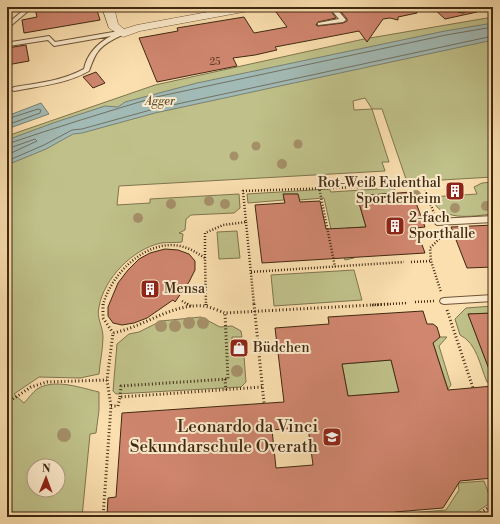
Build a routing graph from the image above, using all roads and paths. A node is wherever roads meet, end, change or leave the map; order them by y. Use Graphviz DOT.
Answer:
graph roads {
  1 [pos="30,7"];
  2 [pos="108,7"];
  3 [pos="254,7"];
  4 [pos="332,7"];
  5 [pos="320,24"];
  6 [pos="7,27"];
  7 [pos="123,33"];
  8 [pos="7,35"];
  9 [pos="14,89"];
  10 [pos="319,187"];
  11 [pos="493,219"];
  12 [pos="246,222"];
  13 [pos="437,222"];
  14 [pos="205,258"];
  15 [pos="431,261"];
  16 [pos="404,262"];
  17 [pos="411,262"];
  18 [pos="335,267"];
  19 [pos="251,272"];
  20 [pos="493,298"];
  21 [pos="182,301"];
  22 [pos="444,301"];
  23 [pos="415,302"];
  24 [pos="408,303"];
  25 [pos="191,306"];
  26 [pos="206,306"];
  27 [pos="256,311"];
  28 [pos="225,313"];
  29 [pos="112,333"];
  30 [pos="225,379"];
  31 [pos="107,380"];
  32 [pos="262,387"];
  33 [pos="474,388"];
  34 [pos="226,390"];
  35 [pos="120,397"];
  36 [pos="7,403"];
  37 [pos="264,403"];
  38 [pos="111,406"];
  39 [pos="493,507"];
  40 [pos="103,517"];
  41 [pos="475,517"];
  1 -- 6 [label="lane"];
  2 -- 7 [label="street"];
  3 -- 7 [label="street"];
  4 -- 5 [label="lane"];
  7 -- 8 [label="lane"];
  7 -- 9 [label="lane"];
  10 -- 12 [label="path"];
  10 -- 13 [label="path"];
  10 -- 18 [label="path"];
  11 -- 13 [label="lane"];
  12 -- 14 [label="path"];
  12 -- 19 [label="path"];
  13 -- 15 [label="path"];
  14 -- 26 [label="path"];
  14 -- 29 [label="path"];
  15 -- 17 [label="path"];
  15 -- 22 [label="path"];
  16 -- 18 [label="path"];
  18 -- 19 [label="path"];
  19 -- 27 [label="path"];
  20 -- 22 [label="lane"];
  21 -- 25 [label="path"];
  22 -- 23 [label="path"];
  22 -- 33 [label="path"];
  24 -- 27 [label="path"];
  25 -- 26 [label="path"];
  25 -- 29 [label="path"];
  26 -- 28 [label="path"];
  27 -- 28 [label="path"];
  27 -- 32 [label="path"];
  28 -- 30 [label="path"];
  29 -- 31 [label="path"];
  30 -- 34 [label="path"];
  30 -- 35 [label="path"];
  31 -- 36 [label="path"];
  31 -- 38 [label="path"];
  32 -- 34 [label="path"];
  32 -- 37 [label="path"];
  34 -- 35 [label="path"];
  35 -- 38 [label="path"];
  38 -- 40 [label="path"];
  39 -- 41 [label="path"];
}
